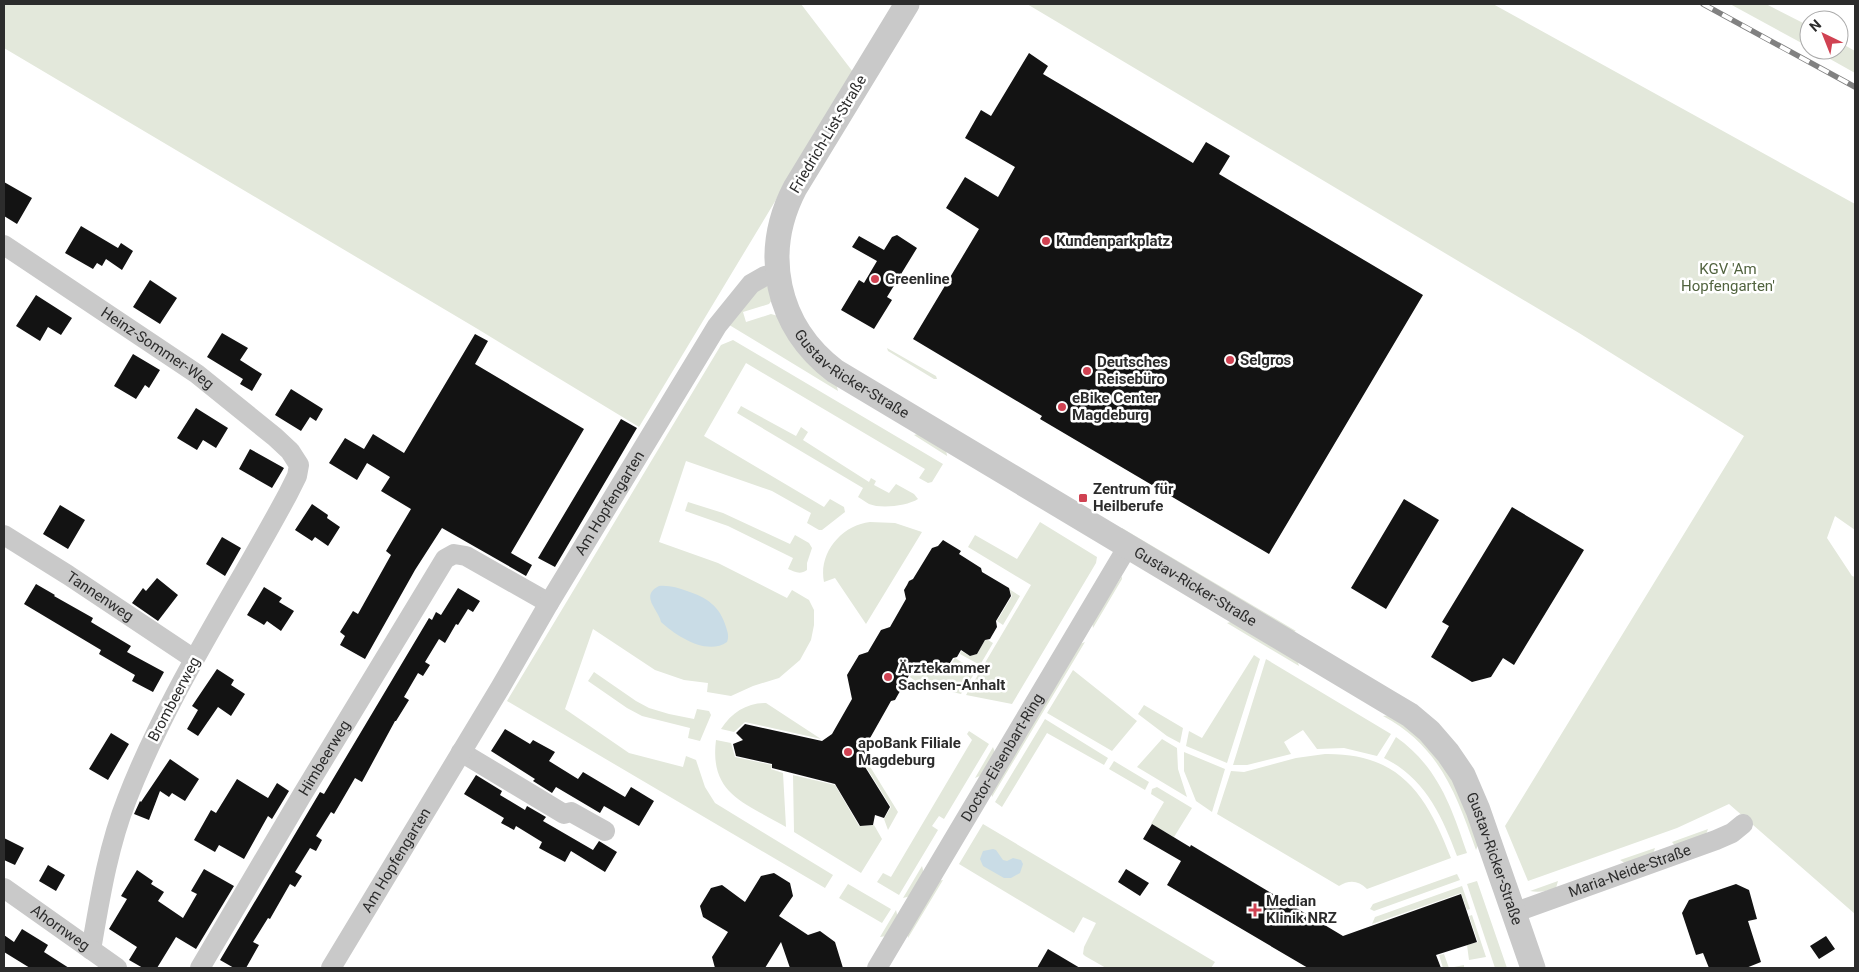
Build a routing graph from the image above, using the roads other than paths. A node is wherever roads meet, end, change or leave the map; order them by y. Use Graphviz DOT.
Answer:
graph roads {
  1 [pos="907,4"];
  2 [pos="4,245"];
  3 [pos="778,273"];
  4 [pos="298,465"];
  5 [pos="4,535"];
  6 [pos="1128,546"];
  7 [pos="548,604"];
  8 [pos="194,659"];
  9 [pos="461,752"];
  10 [pos="1743,824"];
  11 [pos="605,831"];
  12 [pos="4,888"];
  13 [pos="1513,913"];
  14 [pos="92,950"];
  15 [pos="117,968"];
  16 [pos="200,968"];
  17 [pos="332,968"];
  18 [pos="877,968"];
  19 [pos="1533,968"];
  1 -- 3 [label="street, Friedrich-List-Straße"];
  2 -- 4 [label="street, Heinz-Sommer-Weg"];
  3 -- 6 [label="street, Gustav-Ricker-Straße"];
  3 -- 7 [label="street, Am Hopfengarten"];
  4 -- 8 [label="street, Brombeerweg"];
  5 -- 8 [label="street, Tannenweg"];
  6 -- 13 [label="street, Gustav-Ricker-Straße"];
  6 -- 18 [label="street, Doctor-Eisenbart-Ring"];
  7 -- 9 [label="street, Am Hopfengarten"];
  7 -- 16 [label="street, Himbeerweg"];
  8 -- 14 [label="street, Brombeerweg"];
  9 -- 11 [label="street"];
  9 -- 17 [label="street, Am Hopfengarten"];
  10 -- 13 [label="street, Maria-Neide-Straße"];
  12 -- 14 [label="street, Ahornweg"];
  13 -- 19 [label="street, Gustav-Ricker-Straße"];
  14 -- 15 [label="street, Ahornweg"];
}
